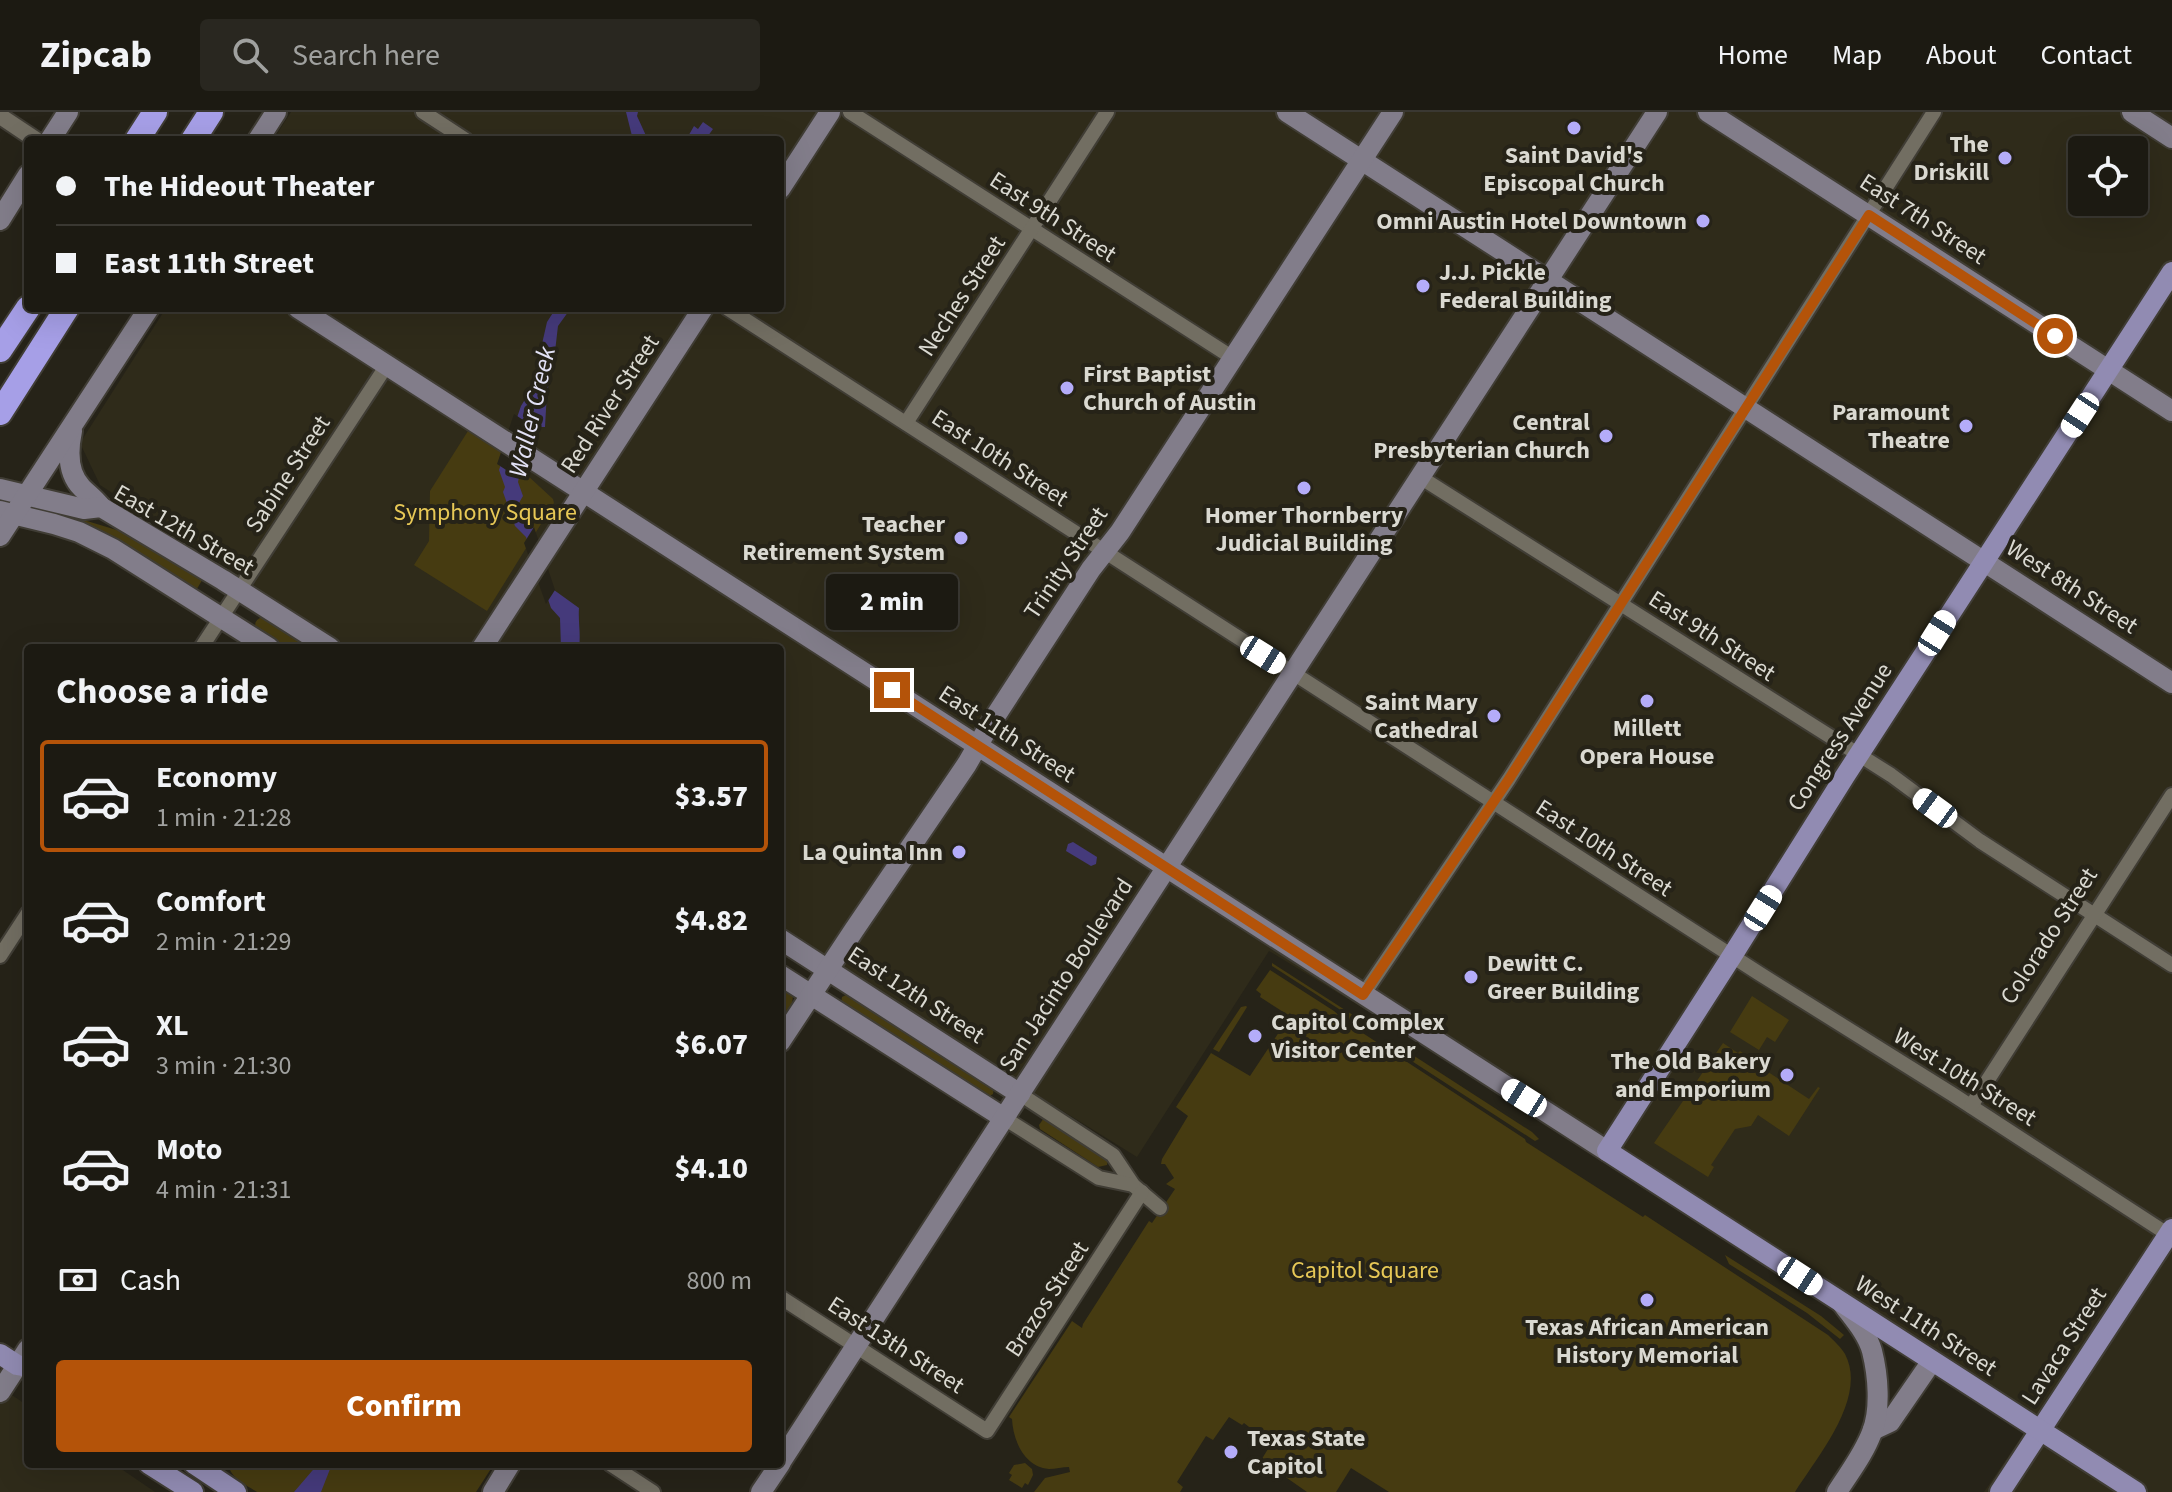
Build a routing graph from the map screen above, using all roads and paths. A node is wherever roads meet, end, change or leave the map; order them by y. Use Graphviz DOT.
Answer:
graph roads {
  1 [pos="68,112"];
  2 [pos="137,112"];
  3 [pos="155,112"];
  4 [pos="191,112"];
  5 [pos="211,112"];
  6 [pos="276,112"];
  7 [pos="423,112"];
  8 [pos="830,112"];
  9 [pos="850,112"];
  10 [pos="1107,112"];
  11 [pos="1287,112"];
  12 [pos="1393,112"];
  13 [pos="1657,112"];
  14 [pos="1708,112"];
  15 [pos="1934,112"];
  16 [pos="2132,112"];
  17 [pos="0,116"];
  18 [pos="30,136"];
  19 [pos="53,136"];
  20 [pos="122,136"];
  21 [pos="140,136"];
  22 [pos="176,136"];
  23 [pos="196,136"];
  24 [pos="261,136"];
  25 [pos="460,136"];
  26 [pos="2172,138"];
  27 [pos="1362,160"];
  28 [pos="24,181"];
  29 [pos="784,183"];
  30 [pos="1869,215"];
  31 [pos="0,220"];
  32 [pos="1032,229"];
  33 [pos="2172,272"];
  34 [pos="1548,280"];
  35 [pos="25,312"];
  36 [pos="67,312"];
  37 [pos="146,312"];
  38 [pos="304,312"];
  39 [pos="700,312"];
  40 [pos="733,312"];
  41 [pos="0,350"];
  42 [pos="1233,358"];
  43 [pos="387,365"];
  44 [pos="2108,370"];
  45 [pos="1745,407"];
  46 [pos="2172,411"];
  47 [pos="1,413"];
  48 [pos="906,423"];
  49 [pos="74,424"];
  50 [pos="1420,477"];
  51 [pos="2,489"];
  52 [pos="584,492"];
  53 [pos="28,494"];
  54 [pos="101,507"];
  55 [pos="8,512"];
  56 [pos="0,536"];
  57 [pos="1104,552"];
  58 [pos="1984,562"];
  59 [pos="239,590"];
  60 [pos="1619,603"];
  61 [pos="221,618"];
  62 [pos="204,644"];
  63 [pos="263,644"];
  64 [pos="324,644"];
  65 [pos="485,644"];
  66 [pos="1293,673"];
  67 [pos="2172,683"];
  68 [pos="978,745"];
  69 [pos="1859,756"];
  70 [pos="2172,795"];
  71 [pos="1493,802"];
  72 [pos="1167,868"];
  73 [pos="2094,915"];
  74 [pos="24,919"];
  75 [pos="784,942"];
  76 [pos="0,956"];
  77 [pos="1732,956"];
  78 [pos="2172,965"];
  79 [pos="828,970"];
  80 [pos="784,978"];
  81 [pos="811,995"];
  82 [pos="1363,995"];
  83 [pos="784,1036"];
  84 [pos="1020,1094"];
  85 [pos="1971,1106"];
  86 [pos="1004,1118"];
  87 [pos="1607,1151"];
  88 [pos="1138,1188"];
  89 [pos="1160,1208"];
  90 [pos="2171,1233"];
  91 [pos="784,1300"];
  92 [pos="1842,1303"];
  93 [pos="856,1346"];
  94 [pos="18,1359"];
  95 [pos="1932,1361"];
  96 [pos="0,1392"];
  97 [pos="1873,1430"];
  98 [pos="2040,1430"];
  99 [pos="987,1431"];
  100 [pos="784,1458"];
  101 [pos="155,1468"];
  102 [pos="200,1468"];
  103 [pos="508,1468"];
  104 [pos="616,1468"];
  105 [pos="777,1468"];
  106 [pos="188,1489"];
  107 [pos="236,1492"];
  108 [pos="493,1492"];
  109 [pos="653,1492"];
  110 [pos="761,1492"];
  111 [pos="1837,1492"];
  112 [pos="2000,1492"];
  113 [pos="2136,1492"];
  1 -- 19 [label="main road"];
  2 -- 20 [label="highway"];
  3 -- 21 [label="highway"];
  4 -- 22 [label="highway"];
  5 -- 23 [label="highway"];
  6 -- 24 [label="main road"];
  7 -- 25 [label="street"];
  8 -- 29 [label="main road"];
  9 -- 32 [label="street, East 9th Street"];
  10 -- 32 [label="street, Neches Street"];
  11 -- 27 [label="main road, West 8th Street"];
  12 -- 27 [label="main road, Trinity Street"];
  13 -- 34 [label="main road, San Jacinto Boulevard"];
  14 -- 30 [label="main road, East 7th Street"];
  15 -- 30 [label="street"];
  16 -- 26 [label="main road"];
  17 -- 18 [label="street"];
  27 -- 34 [label="main road, West 8th Street"];
  27 -- 42 [label="main road, Trinity Street"];
  28 -- 31 [label="main road"];
  30 -- 44 [label="main road, East 7th Street"];
  30 -- 45 [label="street"];
  32 -- 42 [label="street, East 9th Street"];
  32 -- 48 [label="street, Neches Street"];
  33 -- 44 [label="main road, Congress Avenue"];
  34 -- 45 [label="main road, West 8th Street"];
  34 -- 50 [label="main road, San Jacinto Boulevard"];
  35 -- 41 [label="highway"];
  36 -- 47 [label="highway"];
  37 -- 49 [label="main road"];
  38 -- 43 [label="main road, East 11th Street"];
  39 -- 52 [label="main road, Red River Street"];
  40 -- 48 [label="street, East 10th Street"];
  42 -- 57 [label="main road, Trinity Street"];
  43 -- 52 [label="main road, East 11th Street"];
  43 -- 59 [label="street, Sabine Street"];
  44 -- 46 [label="main road, East 7th Street"];
  44 -- 58 [label="main road, Congress Avenue"];
  45 -- 58 [label="main road, West 8th Street"];
  45 -- 60 [label="street"];
  48 -- 57 [label="street, East 10th Street"];
  49 -- 53 [label="main road"];
  49 -- 54 [label="main road"];
  50 -- 60 [label="street, East 9th Street"];
  50 -- 66 [label="main road, San Jacinto Boulevard"];
  51 -- 53 [label="main road, East 12th Street"];
  52 -- 65 [label="main road, Red River Street"];
  52 -- 68 [label="main road, East 11th Street"];
  53 -- 54 [label="main road, East 12th Street"];
  53 -- 55 [label="main road"];
  54 -- 59 [label="main road, East 12th Street"];
  55 -- 56 [label="main road"];
  55 -- 61 [label="main road"];
  57 -- 66 [label="street, East 10th Street"];
  57 -- 68 [label="main road, Trinity Street"];
  58 -- 67 [label="main road, West 8th Street"];
  58 -- 69 [label="main road, Congress Avenue"];
  59 -- 61 [label="street, Sabine Street"];
  59 -- 64 [label="main road, East 12th Street"];
  60 -- 69 [label="street, East 9th Street"];
  60 -- 71 [label="street"];
  61 -- 62 [label="street, Sabine Street"];
  61 -- 63 [label="main road"];
  66 -- 71 [label="street, East 10th Street"];
  66 -- 72 [label="main road, San Jacinto Boulevard"];
  68 -- 72 [label="main road, East 11th Street"];
  68 -- 79 [label="main road, Trinity Street"];
  69 -- 73 [label="street, East 9th Street"];
  69 -- 77 [label="main road, Congress Avenue"];
  70 -- 73 [label="street, Colorado Street"];
  71 -- 77 [label="street, East 10th Street"];
  71 -- 82 [label="street"];
  72 -- 82 [label="main road, East 11th Street"];
  72 -- 84 [label="main road, San Jacinto Boulevard"];
  73 -- 78 [label="street, East 9th Street"];
  73 -- 85 [label="street, Colorado Street"];
  74 -- 76 [label="street"];
  75 -- 79 [label="main road, East 12th Street"];
  77 -- 85 [label="street, West 10th Street"];
  77 -- 87 [label="main road, Congress Avenue"];
  79 -- 81 [label="main road, Trinity Street"];
  79 -- 84 [label="main road, East 12th Street"];
  80 -- 81 [label="main road, East 12th Street"];
  81 -- 83 [label="main road, Trinity Street"];
  81 -- 86 [label="main road, East 12th Street"];
  82 -- 87 [label="main road, East 11th Street"];
  84 -- 86 [label="main road, San Jacinto Boulevard"];
  84 -- 88 [label="street, East 12th Street"];
  85 -- 90 [label="street, West 10th Street"];
  86 -- 88 [label="street, East 12th Street"];
  86 -- 93 [label="main road, San Jacinto Boulevard"];
  87 -- 92 [label="main road, West 11th Street"];
  88 -- 89 [label="street, East 12th Street"];
  88 -- 99 [label="street, Brazos Street"];
  90 -- 98 [label="main road, Lavaca Street"];
  91 -- 93 [label="street, East 13th Street"];
  92 -- 95 [label="main road, West 11th Street"];
  92 -- 97 [label="main road"];
  93 -- 99 [label="street, East 13th Street"];
  93 -- 100 [label="main road, San Jacinto Boulevard"];
  94 -- 96 [label="main road"];
  95 -- 97 [label="main road"];
  95 -- 98 [label="main road, West 11th Street"];
  97 -- 111 [label="main road"];
  98 -- 112 [label="main road, Lavaca Street"];
  98 -- 113 [label="main road, West 11th Street"];
  101 -- 106 [label="main road"];
  102 -- 107 [label="main road"];
  103 -- 108 [label="main road"];
  104 -- 109 [label="street"];
  105 -- 110 [label="main road, San Jacinto Boulevard"];
}
